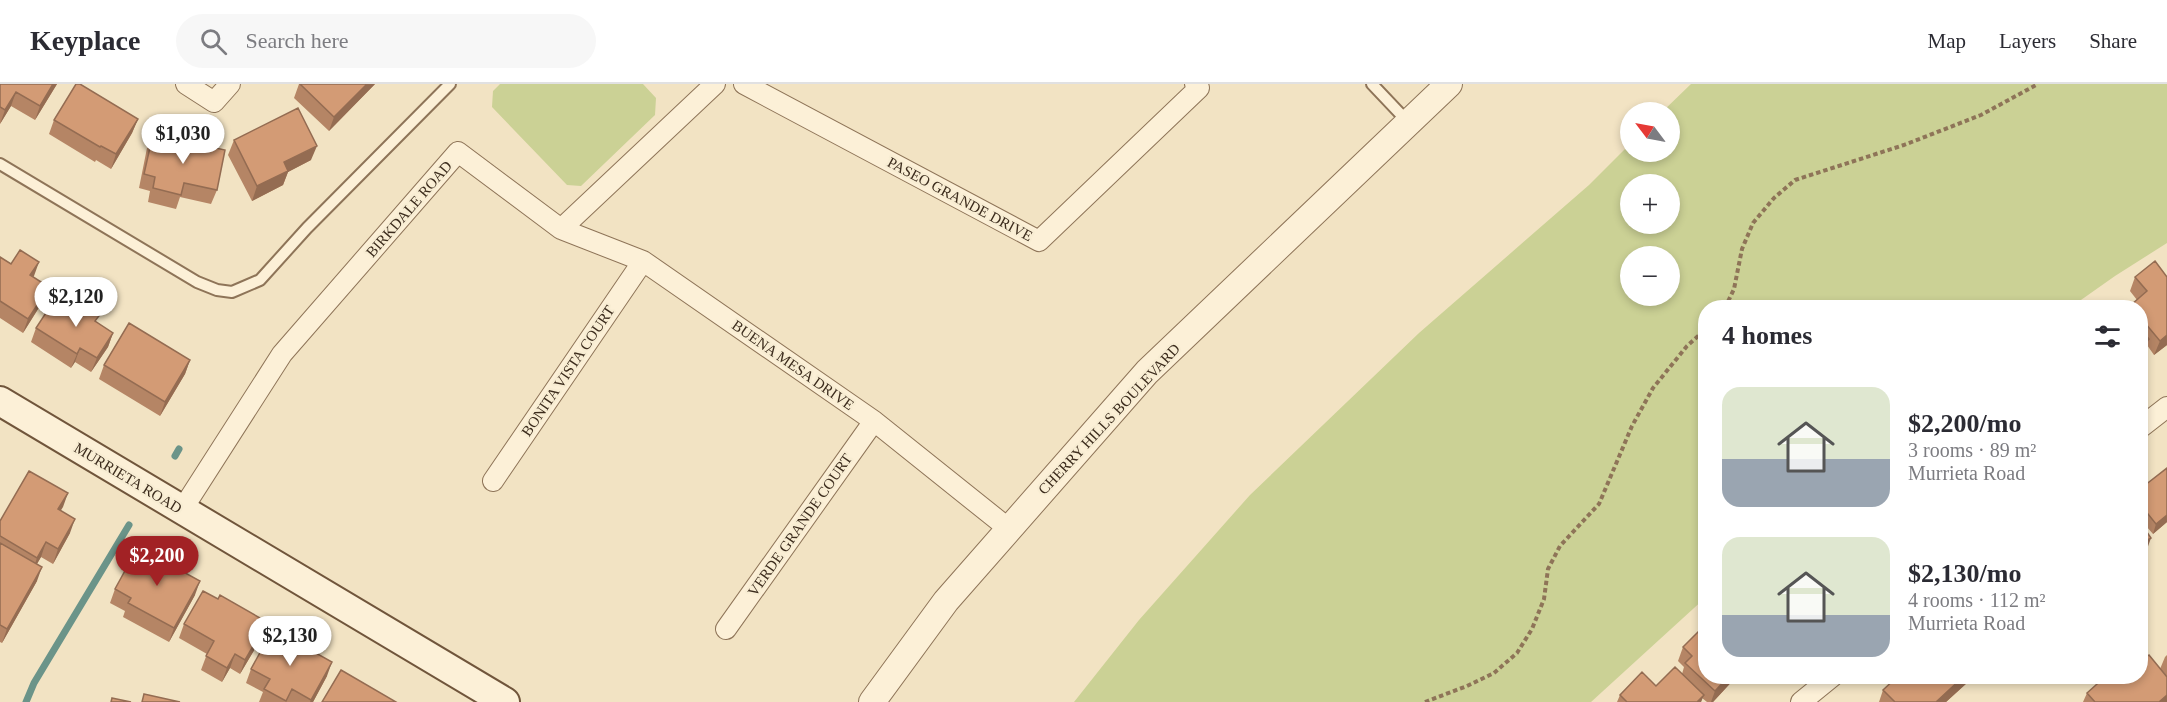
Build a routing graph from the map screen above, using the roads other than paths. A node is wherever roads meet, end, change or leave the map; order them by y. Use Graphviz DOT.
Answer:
graph roads {
  1 [pos="186,84"];
  2 [pos="230,84"];
  3 [pos="450,84"];
  4 [pos="715,84"];
  5 [pos="744,84"];
  6 [pos="1195,84"];
  7 [pos="1372,84"];
  8 [pos="1449,84"];
  9 [pos="1408,123"];
  10 [pos="0,164"];
  11 [pos="561,229"];
  12 [pos="643,261"];
  13 [pos="1,403"];
  14 [pos="2167,406"];
  15 [pos="874,421"];
  16 [pos="2148,421"];
  17 [pos="493,481"];
  18 [pos="182,510"];
  19 [pos="1009,529"];
  20 [pos="726,629"];
  21 [pos="1823,684"];
  22 [pos="505,702"];
  23 [pos="872,702"];
  24 [pos="1801,702"];
  1 -- 2 [label="street"];
  3 -- 10 [label="lane"];
  4 -- 11 [label="street"];
  5 -- 6 [label="street, PASEO GRANDE DRIVE"];
  7 -- 9 [label="lane"];
  8 -- 9 [label="street, CHERRY HILLS BOULEVARD"];
  9 -- 19 [label="street, CHERRY HILLS BOULEVARD"];
  11 -- 12 [label="street, BUENA MESA DRIVE"];
  11 -- 18 [label="street, BIRKDALE ROAD"];
  12 -- 15 [label="street, BUENA MESA DRIVE"];
  12 -- 17 [label="street, BONITA VISTA COURT"];
  13 -- 18 [label="main road, MURRIETA ROAD"];
  14 -- 16 [label="street"];
  15 -- 19 [label="street, BUENA MESA DRIVE"];
  15 -- 20 [label="street, VERDE GRANDE COURT"];
  18 -- 22 [label="main road, MURRIETA ROAD"];
  19 -- 23 [label="street, CHERRY HILLS BOULEVARD"];
  21 -- 24 [label="street"];
}
